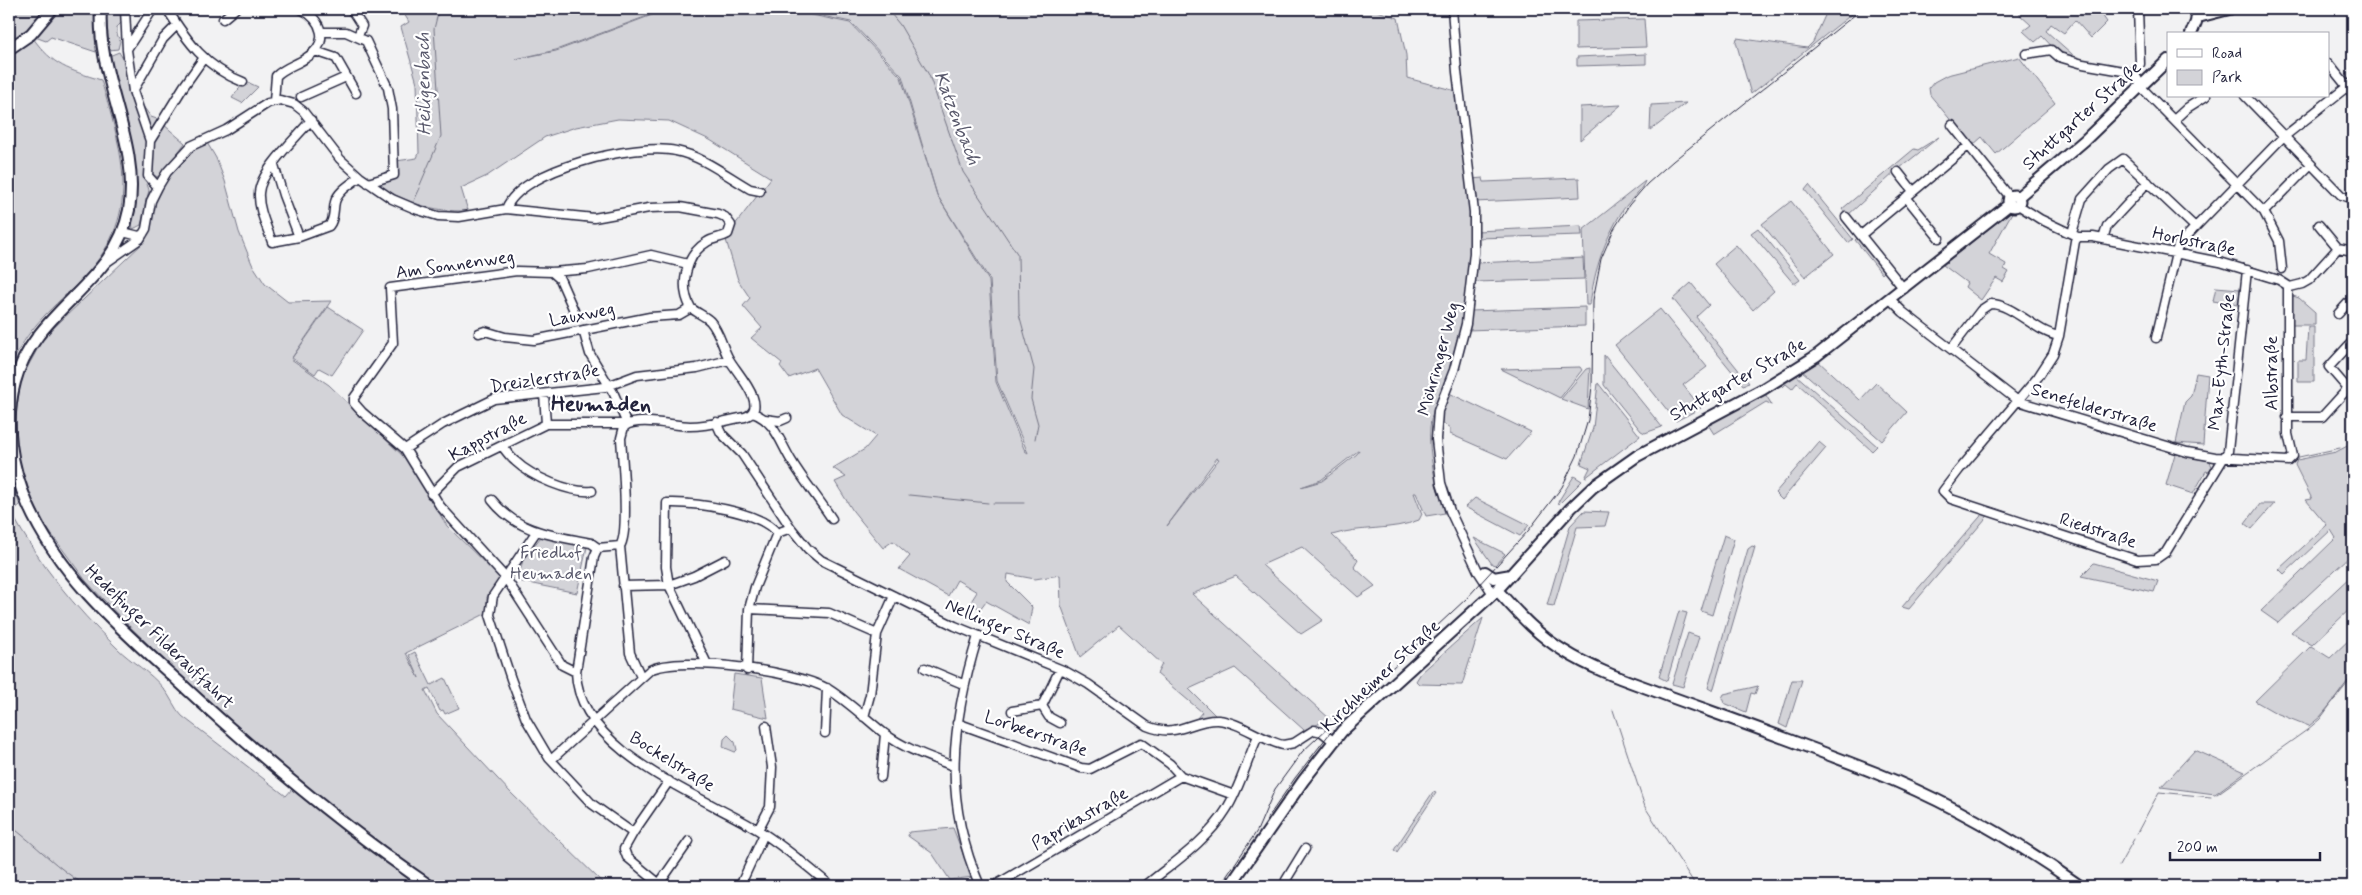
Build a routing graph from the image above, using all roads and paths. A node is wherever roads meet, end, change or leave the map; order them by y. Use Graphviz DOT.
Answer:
graph roads {
  1 [pos="52,9"];
  2 [pos="101,9"];
  3 [pos="125,9"];
  4 [pos="153,9"];
  5 [pos="167,9"];
  6 [pos="235,9"];
  7 [pos="301,9"];
  8 [pos="351,9"];
  9 [pos="1452,9"];
  10 [pos="2138,9"];
  11 [pos="2229,9"];
  12 [pos="2198,13"];
  13 [pos="223,19"];
  14 [pos="177,25"];
  15 [pos="321,32"];
  16 [pos="2192,32"];
  17 [pos="358,36"];
  18 [pos="9,49"];
  19 [pos="126,50"];
  20 [pos="315,52"];
  21 [pos="2026,54"];
  22 [pos="204,60"];
  23 [pos="2167,61"];
  24 [pos="2330,65"];
  25 [pos="2134,72"];
  26 [pos="346,77"];
  27 [pos="243,82"];
  28 [pos="2350,84"];
  29 [pos="2141,86"];
  30 [pos="132,90"];
  31 [pos="356,93"];
  32 [pos="2353,94"];
  33 [pos="301,97"];
  34 [pos="2203,98"];
  35 [pos="2247,98"];
  36 [pos="274,101"];
  37 [pos="311,120"];
  38 [pos="2174,120"];
  39 [pos="1952,125"];
  40 [pos="2284,136"];
  41 [pos="150,141"];
  42 [pos="1968,146"];
  43 [pos="2311,164"];
  44 [pos="274,165"];
  45 [pos="1898,172"];
  46 [pos="360,177"];
  47 [pos="2148,182"];
  48 [pos="368,183"];
  49 [pos="2236,185"];
  50 [pos="158,187"];
  51 [pos="760,191"];
  52 [pos="1913,191"];
  53 [pos="1906,197"];
  54 [pos="2353,199"];
  55 [pos="2014,200"];
  56 [pos="506,209"];
  57 [pos="2264,212"];
  58 [pos="1846,217"];
  59 [pos="2319,225"];
  60 [pos="2195,227"];
  61 [pos="122,234"];
  62 [pos="143,234"];
  63 [pos="1861,235"];
  64 [pos="2075,235"];
  65 [pos="299,237"];
  66 [pos="1939,238"];
  67 [pos="2103,239"];
  68 [pos="136,242"];
  69 [pos="2338,248"];
  70 [pos="2353,251"];
  71 [pos="2175,252"];
  72 [pos="2353,256"];
  73 [pos="107,262"];
  74 [pos="688,264"];
  75 [pos="2282,269"];
  76 [pos="2247,270"];
  77 [pos="552,272"];
  78 [pos="2289,287"];
  79 [pos="1904,289"];
  80 [pos="1890,299"];
  81 [pos="2353,307"];
  82 [pos="691,308"];
  83 [pos="575,313"];
  84 [pos="2338,314"];
  85 [pos="583,330"];
  86 [pos="479,333"];
  87 [pos="2059,336"];
  88 [pos="2156,338"];
  89 [pos="2351,343"];
  90 [pos="1951,349"];
  91 [pos="729,360"];
  92 [pos="609,384"];
  93 [pos="2350,386"];
  94 [pos="544,394"];
  95 [pos="2018,401"];
  96 [pos="753,413"];
  97 [pos="787,418"];
  98 [pos="2287,418"];
  99 [pos="765,419"];
  100 [pos="716,422"];
  101 [pos="546,424"];
  102 [pos="627,424"];
  103 [pos="502,446"];
  104 [pos="405,449"];
  105 [pos="2225,457"];
  106 [pos="2292,459"];
  107 [pos="592,491"];
  108 [pos="431,494"];
  109 [pos="492,500"];
  110 [pos="832,519"];
  111 [pos="791,528"];
  112 [pos="536,532"];
  113 [pos="777,533"];
  114 [pos="620,546"];
  115 [pos="598,548"];
  116 [pos="725,560"];
  117 [pos="1474,560"];
  118 [pos="1485,572"];
  119 [pos="1512,575"];
  120 [pos="505,577"];
  121 [pos="669,585"];
  122 [pos="624,586"];
  123 [pos="1495,592"];
  124 [pos="894,596"];
  125 [pos="749,609"];
  126 [pos="1512,609"];
  127 [pos="877,634"];
  128 [pos="978,636"];
  129 [pos="708,664"];
  130 [pos="925,668"];
  131 [pos="1060,669"];
  132 [pos="747,670"];
  133 [pos="576,672"];
  134 [pos="641,677"];
  135 [pos="963,684"];
  136 [pos="827,688"];
  137 [pos="1042,706"];
  138 [pos="1012,710"];
  139 [pos="864,717"];
  140 [pos="593,719"];
  141 [pos="957,723"];
  142 [pos="1060,723"];
  143 [pos="766,726"];
  144 [pos="825,733"];
  145 [pos="885,734"];
  146 [pos="1258,736"];
  147 [pos="1334,741"];
  148 [pos="551,760"];
  149 [pos="954,766"];
  150 [pos="1181,776"];
  151 [pos="881,777"];
  152 [pos="669,781"];
  153 [pos="1234,795"];
  154 [pos="761,832"];
  155 [pos="632,834"];
  156 [pos="689,841"];
  157 [pos="1305,848"];
  158 [pos="661,885"];
  159 [pos="430,886"];
  160 [pos="740,886"];
  161 [pos="831,886"];
  162 [pos="980,886"];
  163 [pos="994,886"];
  164 [pos="1145,886"];
  165 [pos="1230,886"];
  166 [pos="1291,886"];
  167 [pos="2080,886"];
  1 -- 18 [label="main road"];
  2 -- 61 [label="main road, Hedelfinger Filderauffahrt"];
  3 -- 19 [label="street"];
  4 -- 19 [label="street"];
  5 -- 14 [label="street"];
  6 -- 13 [label="street"];
  7 -- 15 [label="street"];
  8 -- 17 [label="street"];
  9 -- 117 [label="street, Möhringer Weg"];
  10 -- 25 [label="street"];
  11 -- 12 [label="main road"];
  12 -- 16 [label="main road"];
  14 -- 22 [label="street"];
  14 -- 30 [label="street"];
  15 -- 17 [label="street"];
  15 -- 20 [label="street"];
  17 -- 48 [label="street"];
  19 -- 30 [label="street"];
  20 -- 26 [label="street"];
  20 -- 36 [label="street"];
  21 -- 25 [label="street"];
  22 -- 27 [label="street"];
  22 -- 41 [label="street"];
  23 -- 29 [label="main road, Stuttgarter Straße"];
  24 -- 28 [label="street"];
  25 -- 29 [label="street"];
  26 -- 31 [label="street"];
  26 -- 33 [label="street"];
  28 -- 32 [label="street"];
  28 -- 40 [label="street"];
  29 -- 38 [label="street"];
  29 -- 55 [label="main road, Stuttgarter Straße"];
  30 -- 41 [label="street"];
  34 -- 38 [label="street"];
  35 -- 40 [label="street"];
  36 -- 37 [label="street"];
  36 -- 50 [label="street"];
  37 -- 44 [label="street"];
  37 -- 46 [label="street"];
  38 -- 49 [label="street"];
  39 -- 42 [label="street, Horbstraße"];
  40 -- 43 [label="street"];
  40 -- 49 [label="street"];
  41 -- 50 [label="street"];
  42 -- 52 [label="street"];
  42 -- 55 [label="street, Horbstraße"];
  43 -- 54 [label="street"];
  43 -- 57 [label="street"];
  44 -- 65 [label="street"];
  44 -- 65 [label="street"];
  45 -- 52 [label="street"];
  46 -- 48 [label="street"];
  46 -- 65 [label="street"];
  47 -- 60 [label="street"];
  47 -- 64 [label="street"];
  47 -- 67 [label="street"];
  48 -- 56 [label="street"];
  49 -- 57 [label="street"];
  49 -- 60 [label="street"];
  50 -- 62 [label="street"];
  51 -- 56 [label="street"];
  52 -- 53 [label="street"];
  53 -- 63 [label="street"];
  53 -- 66 [label="street"];
  55 -- 64 [label="street, Horbstraße"];
  55 -- 79 [label="main road, Stuttgarter Straße"];
  56 -- 74 [label="street"];
  57 -- 75 [label="street"];
  58 -- 63 [label="street"];
  59 -- 69 [label="street"];
  60 -- 71 [label="street"];
  61 -- 62 [label="street"];
  61 -- 68 [label="street"];
  61 -- 73 [label="main road, Hedelfinger Filderauffahrt"];
  62 -- 68 [label="street"];
  63 -- 79 [label="street"];
  64 -- 67 [label="street, Horbstraße"];
  64 -- 87 [label="street"];
  67 -- 71 [label="street, Horbstraße"];
  68 -- 73 [label="street"];
  69 -- 70 [label="street"];
  69 -- 78 [label="street"];
  70 -- 72 [label="street"];
  71 -- 76 [label="street, Horbstraße"];
  71 -- 88 [label="street"];
  73 -- 159 [label="main road, Hedelfinger Filderauffahrt"];
  74 -- 77 [label="street, Am Sonnenweg"];
  74 -- 82 [label="street"];
  76 -- 78 [label="street, Horbstraße"];
  76 -- 105 [label="street, Max-Eyth-Straße"];
  77 -- 83 [label="street"];
  77 -- 104 [label="street, Am Sonnenweg"];
  78 -- 98 [label="street, Albstraße"];
  79 -- 80 [label="main road, Stuttgarter Straße"];
  80 -- 90 [label="street, Senefelderstraße"];
  80 -- 119 [label="main road, Stuttgarter Straße"];
  81 -- 84 [label="street"];
  82 -- 85 [label="street, Lauxweg"];
  82 -- 91 [label="street"];
  85 -- 86 [label="street, Lauxweg"];
  85 -- 92 [label="street"];
  87 -- 90 [label="street"];
  87 -- 95 [label="street"];
  89 -- 93 [label="street"];
  90 -- 95 [label="street, Senefelderstraße"];
  91 -- 92 [label="street, Dreizlerstraße"];
  91 -- 96 [label="street"];
  92 -- 94 [label="street, Dreizlerstraße"];
  92 -- 102 [label="street"];
  93 -- 98 [label="street"];
  94 -- 101 [label="street"];
  94 -- 104 [label="street, Dreizlerstraße"];
  95 -- 105 [label="street, Senefelderstraße"];
  95 -- 105 [label="street, Riedstraße"];
  96 -- 99 [label="street"];
  96 -- 100 [label="street, Kappstraße"];
  97 -- 99 [label="street"];
  98 -- 106 [label="street, Albstraße"];
  99 -- 110 [label="street"];
  100 -- 102 [label="street, Kappstraße"];
  100 -- 111 [label="street, Nellinger Straße"];
  101 -- 102 [label="street, Kappstraße"];
  101 -- 103 [label="street, Kappstraße"];
  102 -- 114 [label="street"];
  103 -- 107 [label="street"];
  103 -- 108 [label="street, Kappstraße"];
  104 -- 108 [label="street"];
  105 -- 106 [label="street, Senefelderstraße"];
  108 -- 120 [label="street"];
  109 -- 112 [label="street"];
  111 -- 113 [label="street"];
  111 -- 124 [label="street, Nellinger Straße"];
  112 -- 115 [label="street"];
  112 -- 120 [label="street"];
  113 -- 121 [label="street"];
  113 -- 125 [label="street"];
  114 -- 115 [label="street"];
  114 -- 122 [label="street"];
  115 -- 133 [label="street, Bockelstraße"];
  116 -- 121 [label="street"];
  117 -- 118 [label="street, Möhringer Weg"];
  117 -- 123 [label="street, Möhringer Weg"];
  118 -- 119 [label="main road"];
  118 -- 123 [label="street, Möhringer Weg"];
  119 -- 123 [label="main road, Stuttgarter Straße"];
  119 -- 126 [label="main road"];
  120 -- 133 [label="street"];
  120 -- 148 [label="street"];
  121 -- 122 [label="street"];
  121 -- 129 [label="street"];
  122 -- 134 [label="street"];
  123 -- 126 [label="main road"];
  123 -- 147 [label="main road, Kirchheimer Straße"];
  124 -- 127 [label="street"];
  124 -- 128 [label="street, Nellinger Straße"];
  125 -- 127 [label="street"];
  125 -- 132 [label="street"];
  126 -- 167 [label="main road"];
  127 -- 139 [label="street"];
  128 -- 131 [label="street, Nellinger Straße"];
  128 -- 135 [label="street"];
  129 -- 132 [label="street"];
  129 -- 134 [label="street"];
  130 -- 135 [label="street"];
  131 -- 137 [label="street"];
  131 -- 146 [label="street, Nellinger Straße"];
  132 -- 136 [label="street"];
  133 -- 140 [label="street, Bockelstraße"];
  134 -- 140 [label="street"];
  135 -- 141 [label="street"];
  136 -- 139 [label="street"];
  136 -- 144 [label="street"];
  137 -- 138 [label="street"];
  137 -- 142 [label="street"];
  139 -- 145 [label="street"];
  140 -- 148 [label="street"];
  140 -- 152 [label="street, Bockelstraße"];
  141 -- 149 [label="street"];
  141 -- 150 [label="street, Lorbeerstraße"];
  143 -- 154 [label="street"];
  145 -- 149 [label="street"];
  145 -- 151 [label="street"];
  146 -- 147 [label="street, Nellinger Straße"];
  146 -- 153 [label="street"];
  147 -- 165 [label="main road, Kirchheimer Straße"];
  148 -- 155 [label="street"];
  149 -- 162 [label="street"];
  150 -- 153 [label="street, Lorbeerstraße"];
  150 -- 163 [label="street, Paprikastraße"];
  152 -- 154 [label="street, Bockelstraße"];
  152 -- 155 [label="street"];
  153 -- 164 [label="street"];
  154 -- 160 [label="street"];
  154 -- 161 [label="street, Bockelstraße"];
  155 -- 158 [label="street"];
  156 -- 158 [label="street"];
  157 -- 166 [label="street"];
}
